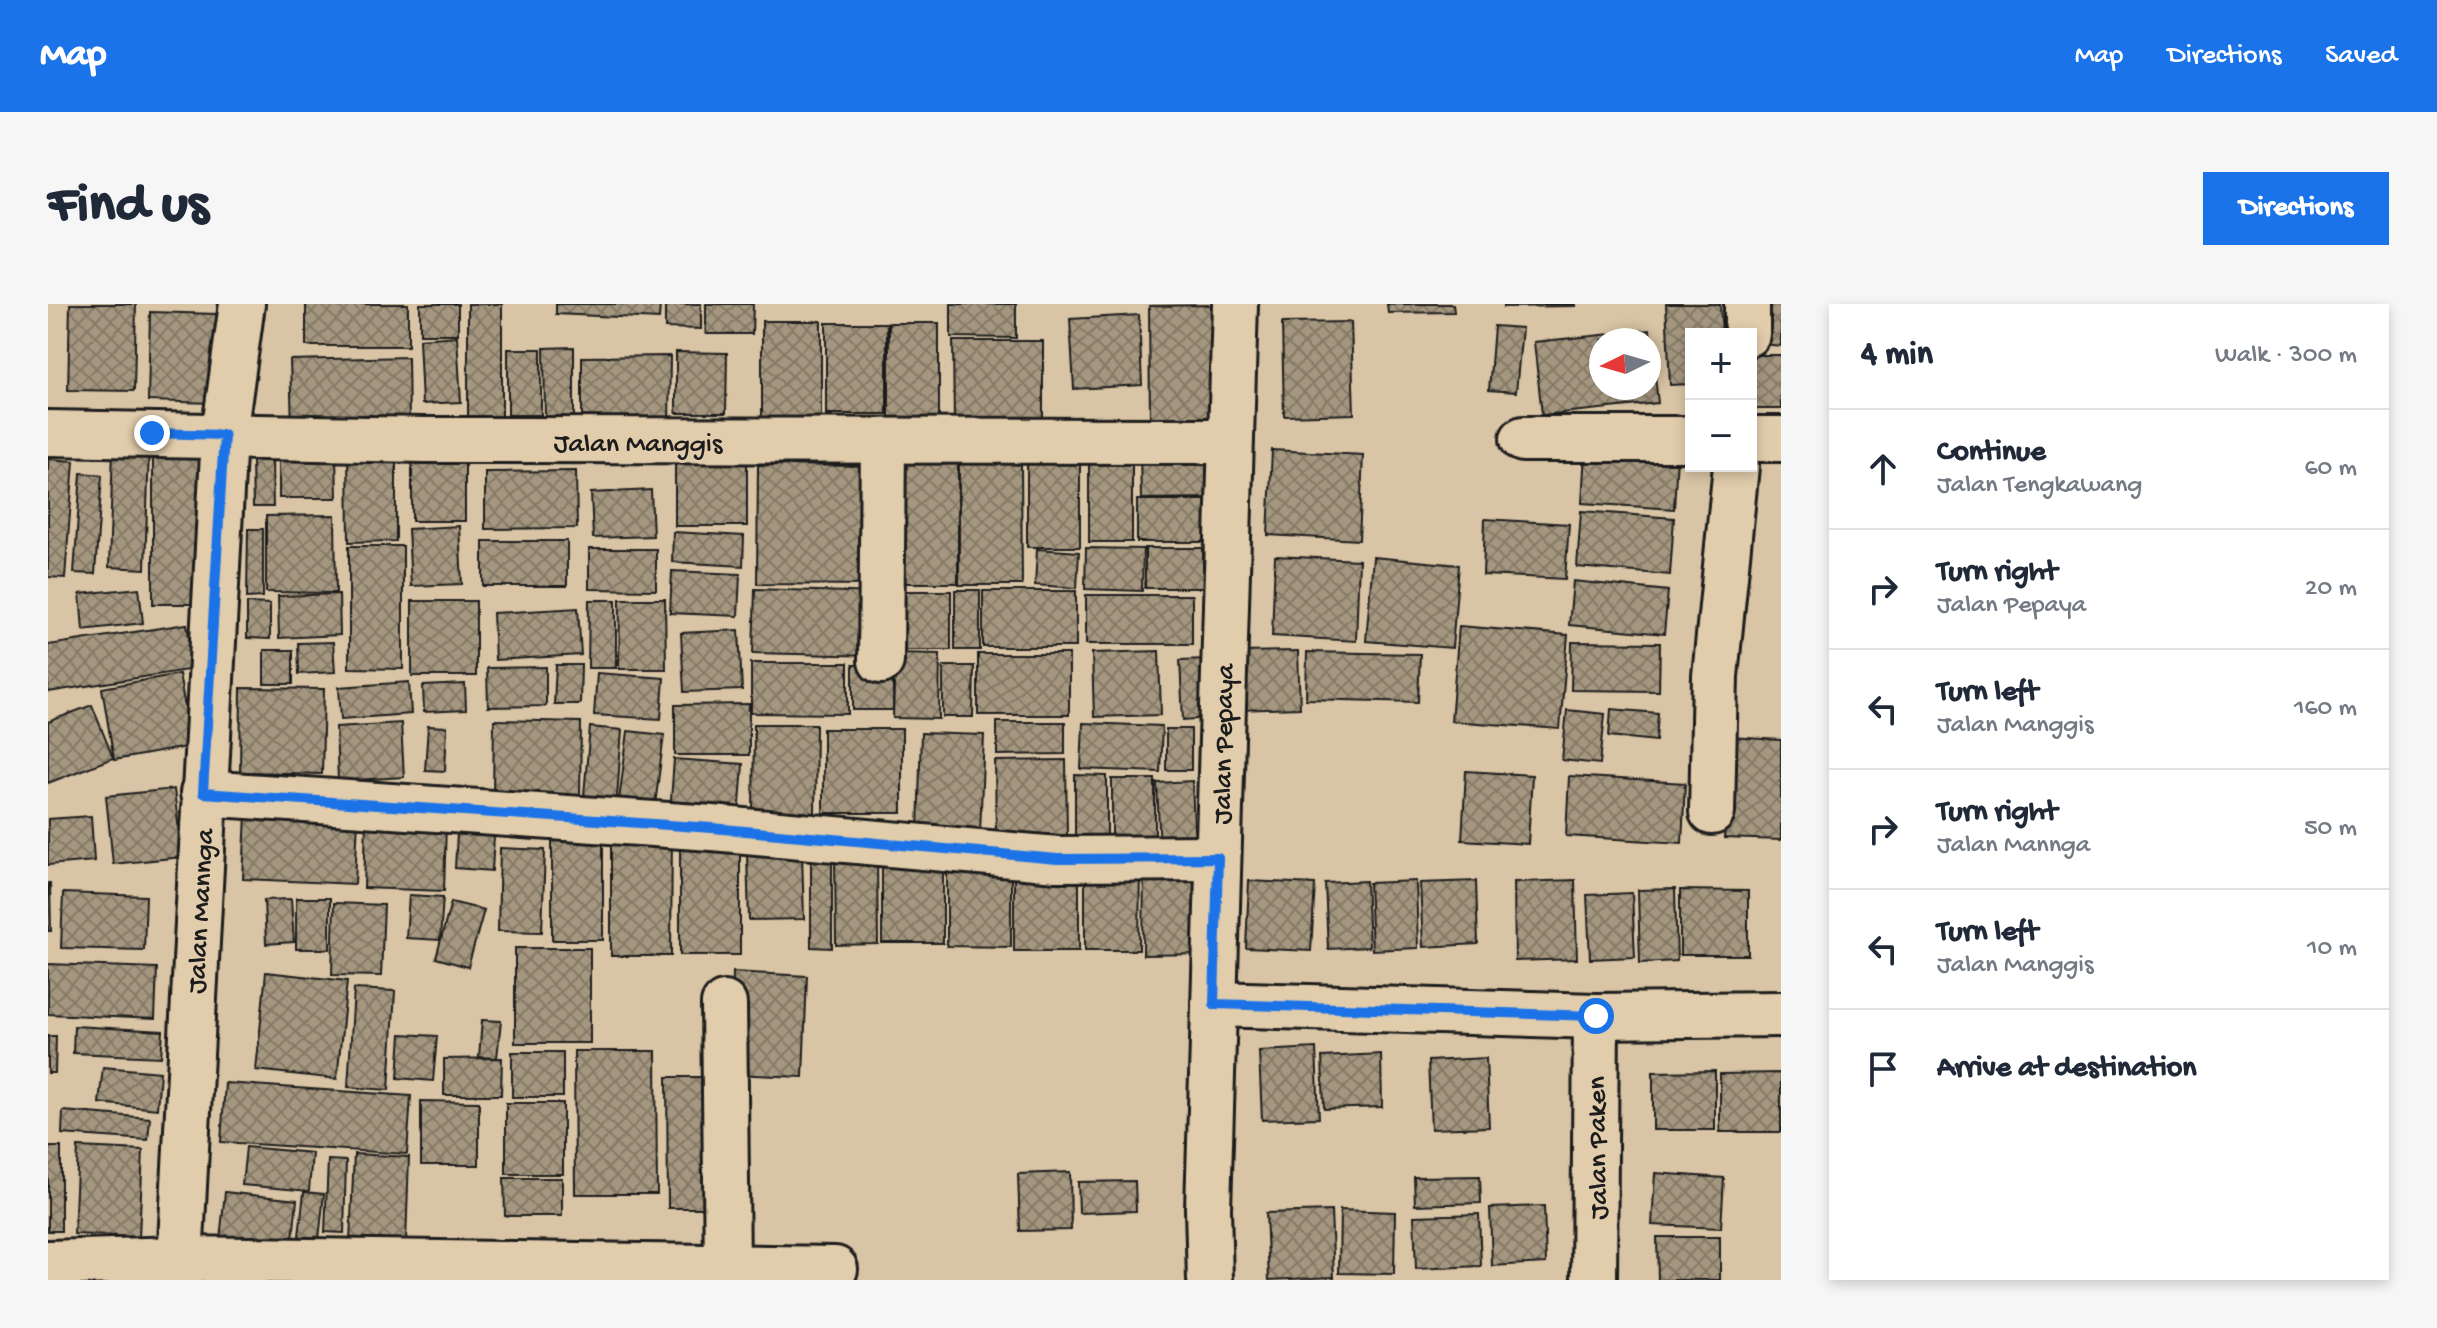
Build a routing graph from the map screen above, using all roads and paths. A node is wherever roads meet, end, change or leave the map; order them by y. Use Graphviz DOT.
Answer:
graph roads {
  1 [pos="242,304"];
  2 [pos="1235,304"];
  3 [pos="1747,304"];
  4 [pos="1747,328"];
  5 [pos="48,433"];
  6 [pos="224,435"];
  7 [pos="1523,439"];
  8 [pos="1685,439"];
  9 [pos="1757,439"];
  10 [pos="1781,439"];
  11 [pos="1228,441"];
  12 [pos="883,443"];
  13 [pos="1735,472"];
  14 [pos="881,661"];
  15 [pos="203,793"];
  16 [pos="1712,812"];
  17 [pos="1218,858"];
  18 [pos="724,1004"];
  19 [pos="1214,1004"];
  20 [pos="1781,1014"];
  21 [pos="1596,1016"];
  22 [pos="48,1263"];
  23 [pos="727,1267"];
  24 [pos="180,1269"];
  25 [pos="835,1269"];
  26 [pos="1210,1280"];
  27 [pos="1594,1280"];
  1 -- 6 [label="street, Jalan Mannga"];
  2 -- 11 [label="street, Jalan Pepaya"];
  3 -- 4 [label="street"];
  5 -- 6 [label="street, Jalan Manggis"];
  6 -- 12 [label="street, Jalan Manggis"];
  6 -- 15 [label="street, Jalan Mannga"];
  7 -- 8 [label="street"];
  9 -- 10 [label="street"];
  11 -- 12 [label="street, Jalan Manggis"];
  11 -- 17 [label="street, Jalan Pepaya"];
  12 -- 14 [label="street"];
  13 -- 16 [label="street"];
  15 -- 17 [label="street"];
  15 -- 24 [label="street, Jalan Mannga"];
  17 -- 19 [label="street, Jalan Pepaya"];
  18 -- 23 [label="street"];
  19 -- 21 [label="street"];
  19 -- 26 [label="street, Jalan Pepaya"];
  20 -- 21 [label="street"];
  21 -- 27 [label="street, Jalan Paken"];
  22 -- 24 [label="street"];
  23 -- 24 [label="street"];
  23 -- 25 [label="street"];
}
